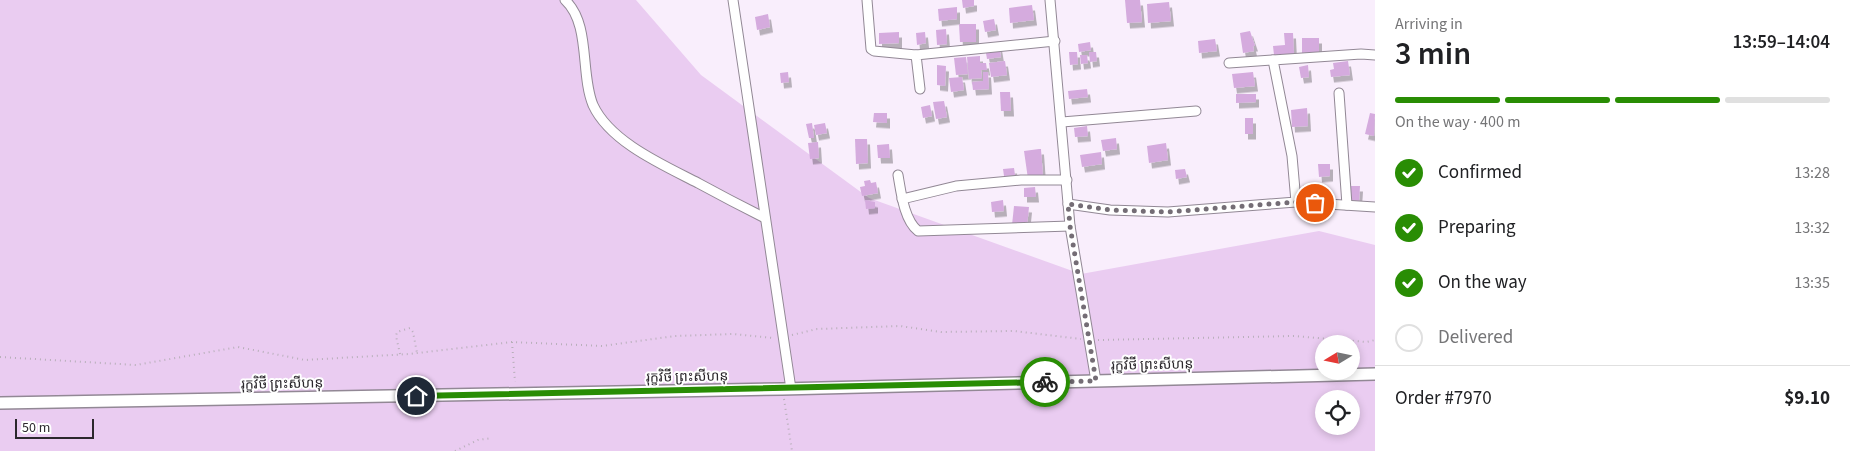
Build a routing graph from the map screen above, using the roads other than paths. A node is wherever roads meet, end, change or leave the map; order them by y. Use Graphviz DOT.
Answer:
graph roads {
  1 [pos="565,0"];
  2 [pos="733,0"];
  3 [pos="866,0"];
  4 [pos="1050,0"];
  5 [pos="1055,41"];
  6 [pos="916,55"];
  7 [pos="1375,55"];
  8 [pos="1273,60"];
  9 [pos="1229,63"];
  10 [pos="920,89"];
  11 [pos="1340,93"];
  12 [pos="1196,111"];
  13 [pos="1062,122"];
  14 [pos="898,175"];
  15 [pos="1067,180"];
  16 [pos="902,199"];
  17 [pos="1296,202"];
  18 [pos="1068,204"];
  19 [pos="1346,205"];
  20 [pos="1375,206"];
  21 [pos="765,218"];
  22 [pos="1070,226"];
  23 [pos="1375,374"];
  24 [pos="1096,381"];
  25 [pos="787,389"];
  26 [pos="0,403"];
  1 -- 21 [label="street"];
  2 -- 21 [label="street"];
  3 -- 6 [label="street"];
  4 -- 5 [label="street"];
  5 -- 6 [label="street"];
  5 -- 13 [label="street"];
  6 -- 10 [label="street"];
  7 -- 8 [label="street"];
  8 -- 9 [label="street"];
  8 -- 17 [label="street"];
  11 -- 19 [label="street"];
  12 -- 13 [label="street"];
  13 -- 15 [label="street"];
  14 -- 16 [label="street"];
  15 -- 16 [label="street"];
  15 -- 18 [label="street"];
  16 -- 22 [label="street"];
  17 -- 18 [label="street"];
  17 -- 19 [label="street"];
  18 -- 22 [label="street"];
  19 -- 20 [label="street"];
  21 -- 25 [label="street"];
  22 -- 24 [label="street"];
  23 -- 24 [label="street, រុក្ខវិថី ព្រះសីហនុ"];
  24 -- 25 [label="street, រុក្ខវិថី ព្រះសីហនុ"];
  25 -- 26 [label="street, រុក្ខវិថី ព្រះសីហនុ"];
}
